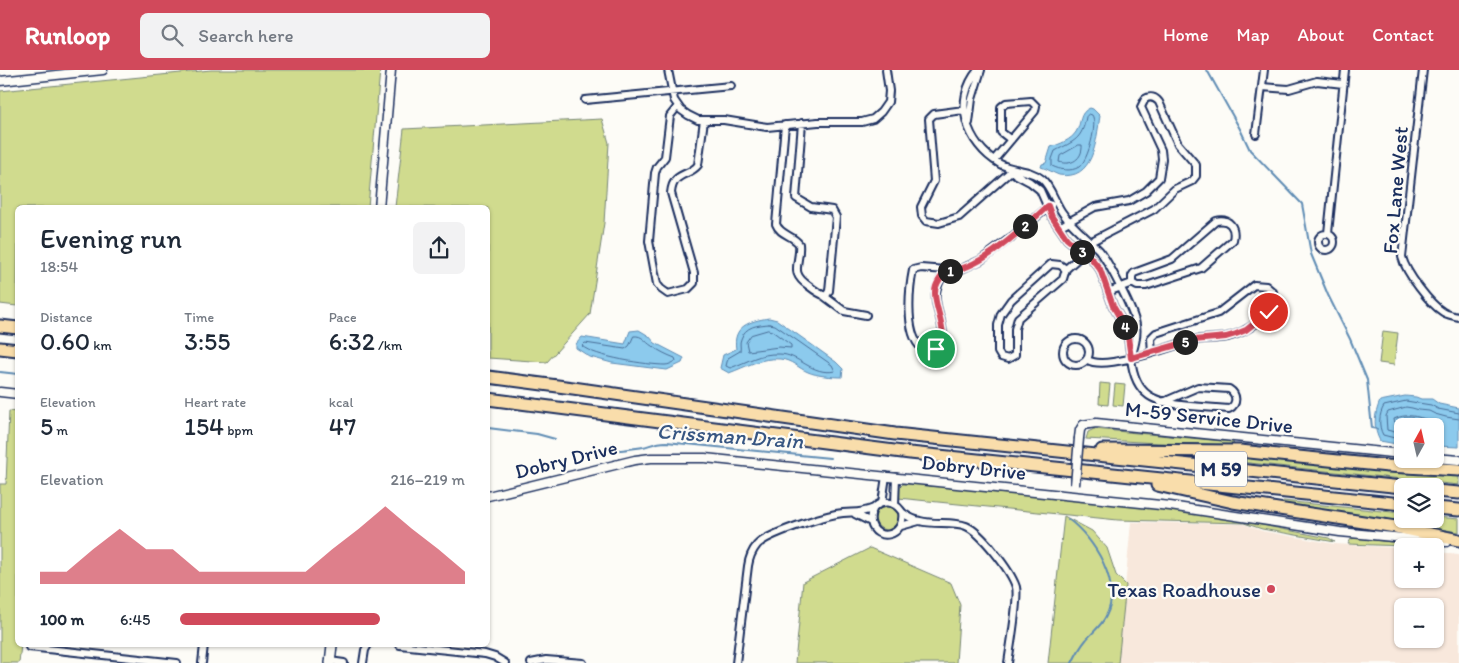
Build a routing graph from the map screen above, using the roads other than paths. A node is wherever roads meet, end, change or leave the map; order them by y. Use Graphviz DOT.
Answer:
graph roads {
  1 [pos="103,70"];
  2 [pos="392,70"];
  3 [pos="668,70"];
  4 [pos="886,70"];
  5 [pos="980,70"];
  6 [pos="1264,70"];
  7 [pos="1345,70"];
  8 [pos="1423,70"];
  9 [pos="0,81"];
  10 [pos="1343,84"];
  11 [pos="731,86"];
  12 [pos="1262,87"];
  13 [pos="672,92"];
  14 [pos="585,100"];
  15 [pos="678,106"];
  16 [pos="964,110"];
  17 [pos="704,120"];
  18 [pos="802,123"];
  19 [pos="969,123"];
  20 [pos="785,125"];
  21 [pos="1256,134"];
  22 [pos="1010,140"];
  23 [pos="994,160"];
  24 [pos="1009,169"];
  25 [pos="1055,202"];
  26 [pos="379,205"];
  27 [pos="1048,206"];
  28 [pos="1068,220"];
  29 [pos="1059,227"];
  30 [pos="1328,233"];
  31 [pos="1091,242"];
  32 [pos="1083,252"];
  33 [pos="1066,269"];
  34 [pos="946,271"];
  35 [pos="1132,283"];
  36 [pos="1120,288"];
  37 [pos="1108,292"];
  38 [pos="824,296"];
  39 [pos="866,314"];
  40 [pos="1459,317"];
  41 [pos="0,326"];
  42 [pos="15,328"];
  43 [pos="0,348"];
  44 [pos="15,350"];
  45 [pos="1152,353"];
  46 [pos="1131,358"];
  47 [pos="1088,360"];
  48 [pos="490,377"];
  49 [pos="0,392"];
  50 [pos="15,394"];
  51 [pos="490,399"];
  52 [pos="1161,402"];
  53 [pos="1038,450"];
  54 [pos="1394,453"];
  55 [pos="1444,459"];
  56 [pos="1459,460"];
  57 [pos="1459,470"];
  58 [pos="1101,473"];
  59 [pos="886,476"];
  60 [pos="896,477"];
  61 [pos="1394,486"];
  62 [pos="1444,492"];
  63 [pos="1459,493"];
  64 [pos="1073,495"];
  65 [pos="490,496"];
  66 [pos="882,503"];
  67 [pos="1394,503"];
  68 [pos="895,504"];
  69 [pos="874,508"];
  70 [pos="1444,509"];
  71 [pos="1459,510"];
  72 [pos="902,512"];
  73 [pos="856,514"];
  74 [pos="919,521"];
  75 [pos="871,522"];
  76 [pos="901,526"];
  77 [pos="1459,541"];
  78 [pos="48,647"];
  79 [pos="204,647"];
  80 [pos="332,647"];
  81 [pos="367,647"];
  82 [pos="419,647"];
  83 [pos="67,648"];
  84 [pos="330,662"];
  85 [pos="177,663"];
  86 [pos="202,663"];
  87 [pos="344,663"];
  88 [pos="364,663"];
  89 [pos="505,663"];
  90 [pos="530,663"];
  91 [pos="584,663"];
  92 [pos="736,663"];
  93 [pos="1008,663"];
  1 -- 9 [label="street"];
  2 -- 26 [label="street"];
  3 -- 13 [label="street"];
  4 -- 18 [label="street"];
  5 -- 16 [label="street"];
  5 -- 19 [label="street"];
  6 -- 12 [label="street"];
  7 -- 10 [label="street"];
  8 -- 40 [label="street, Fox Lane West"];
  10 -- 12 [label="street"];
  10 -- 30 [label="street"];
  11 -- 13 [label="street"];
  12 -- 21 [label="street"];
  13 -- 14 [label="street"];
  13 -- 15 [label="street"];
  15 -- 17 [label="street"];
  15 -- 17 [label="street"];
  16 -- 19 [label="street"];
  16 -- 24 [label="street"];
  17 -- 20 [label="street"];
  18 -- 20 [label="street"];
  18 -- 38 [label="street"];
  19 -- 23 [label="street"];
  20 -- 38 [label="street"];
  22 -- 22 [label="street"];
  22 -- 23 [label="street"];
  23 -- 24 [label="street"];
  24 -- 25 [label="street"];
  24 -- 27 [label="street"];
  25 -- 27 [label="street"];
  25 -- 28 [label="street"];
  27 -- 29 [label="street"];
  27 -- 34 [label="street"];
  28 -- 29 [label="street"];
  28 -- 31 [label="street"];
  28 -- 31 [label="street"];
  29 -- 32 [label="street"];
  31 -- 32 [label="street"];
  31 -- 36 [label="street"];
  32 -- 33 [label="street"];
  32 -- 37 [label="street"];
  33 -- 33 [label="street"];
  34 -- 34 [label="street"];
  35 -- 35 [label="street"];
  35 -- 36 [label="street"];
  36 -- 37 [label="street"];
  36 -- 46 [label="street"];
  37 -- 46 [label="street"];
  38 -- 39 [label="street"];
  41 -- 42 [label="highway"];
  43 -- 44 [label="highway"];
  45 -- 45 [label="street"];
  45 -- 46 [label="street"];
  46 -- 47 [label="street"];
  46 -- 52 [label="street"];
  47 -- 47 [label="street"];
  48 -- 53 [label="highway, M 59"];
  49 -- 50 [label="street"];
  51 -- 58 [label="highway, M 59"];
  52 -- 52 [label="street"];
  53 -- 57 [label="highway"];
  53 -- 61 [label="highway, M 59"];
  54 -- 64 [label="street, M-59 Service Drive, bridge"];
  55 -- 56 [label="street"];
  58 -- 67 [label="highway, M 59"];
  58 -- 77 [label="highway"];
  59 -- 60 [label="street, Dobry Drive"];
  59 -- 65 [label="street, Dobry Drive"];
  59 -- 66 [label="street"];
  60 -- 64 [label="street, Dobry Drive"];
  60 -- 68 [label="street"];
  62 -- 63 [label="highway"];
  64 -- 77 [label="street, Dobry Drive"];
  66 -- 68 [label="street"];
  66 -- 69 [label="street"];
  68 -- 72 [label="street"];
  69 -- 73 [label="street"];
  69 -- 75 [label="street"];
  70 -- 71 [label="highway"];
  72 -- 74 [label="street"];
  72 -- 76 [label="street"];
  73 -- 75 [label="street"];
  73 -- 92 [label="street"];
  74 -- 76 [label="street"];
  74 -- 93 [label="street"];
  75 -- 76 [label="street"];
  78 -- 83 [label="street"];
  79 -- 86 [label="street"];
  80 -- 84 [label="main road"];
  81 -- 88 [label="street"];
  82 -- 89 [label="street"];
  83 -- 85 [label="street"];
  84 -- 87 [label="street"];
  90 -- 91 [label="street"];
}
